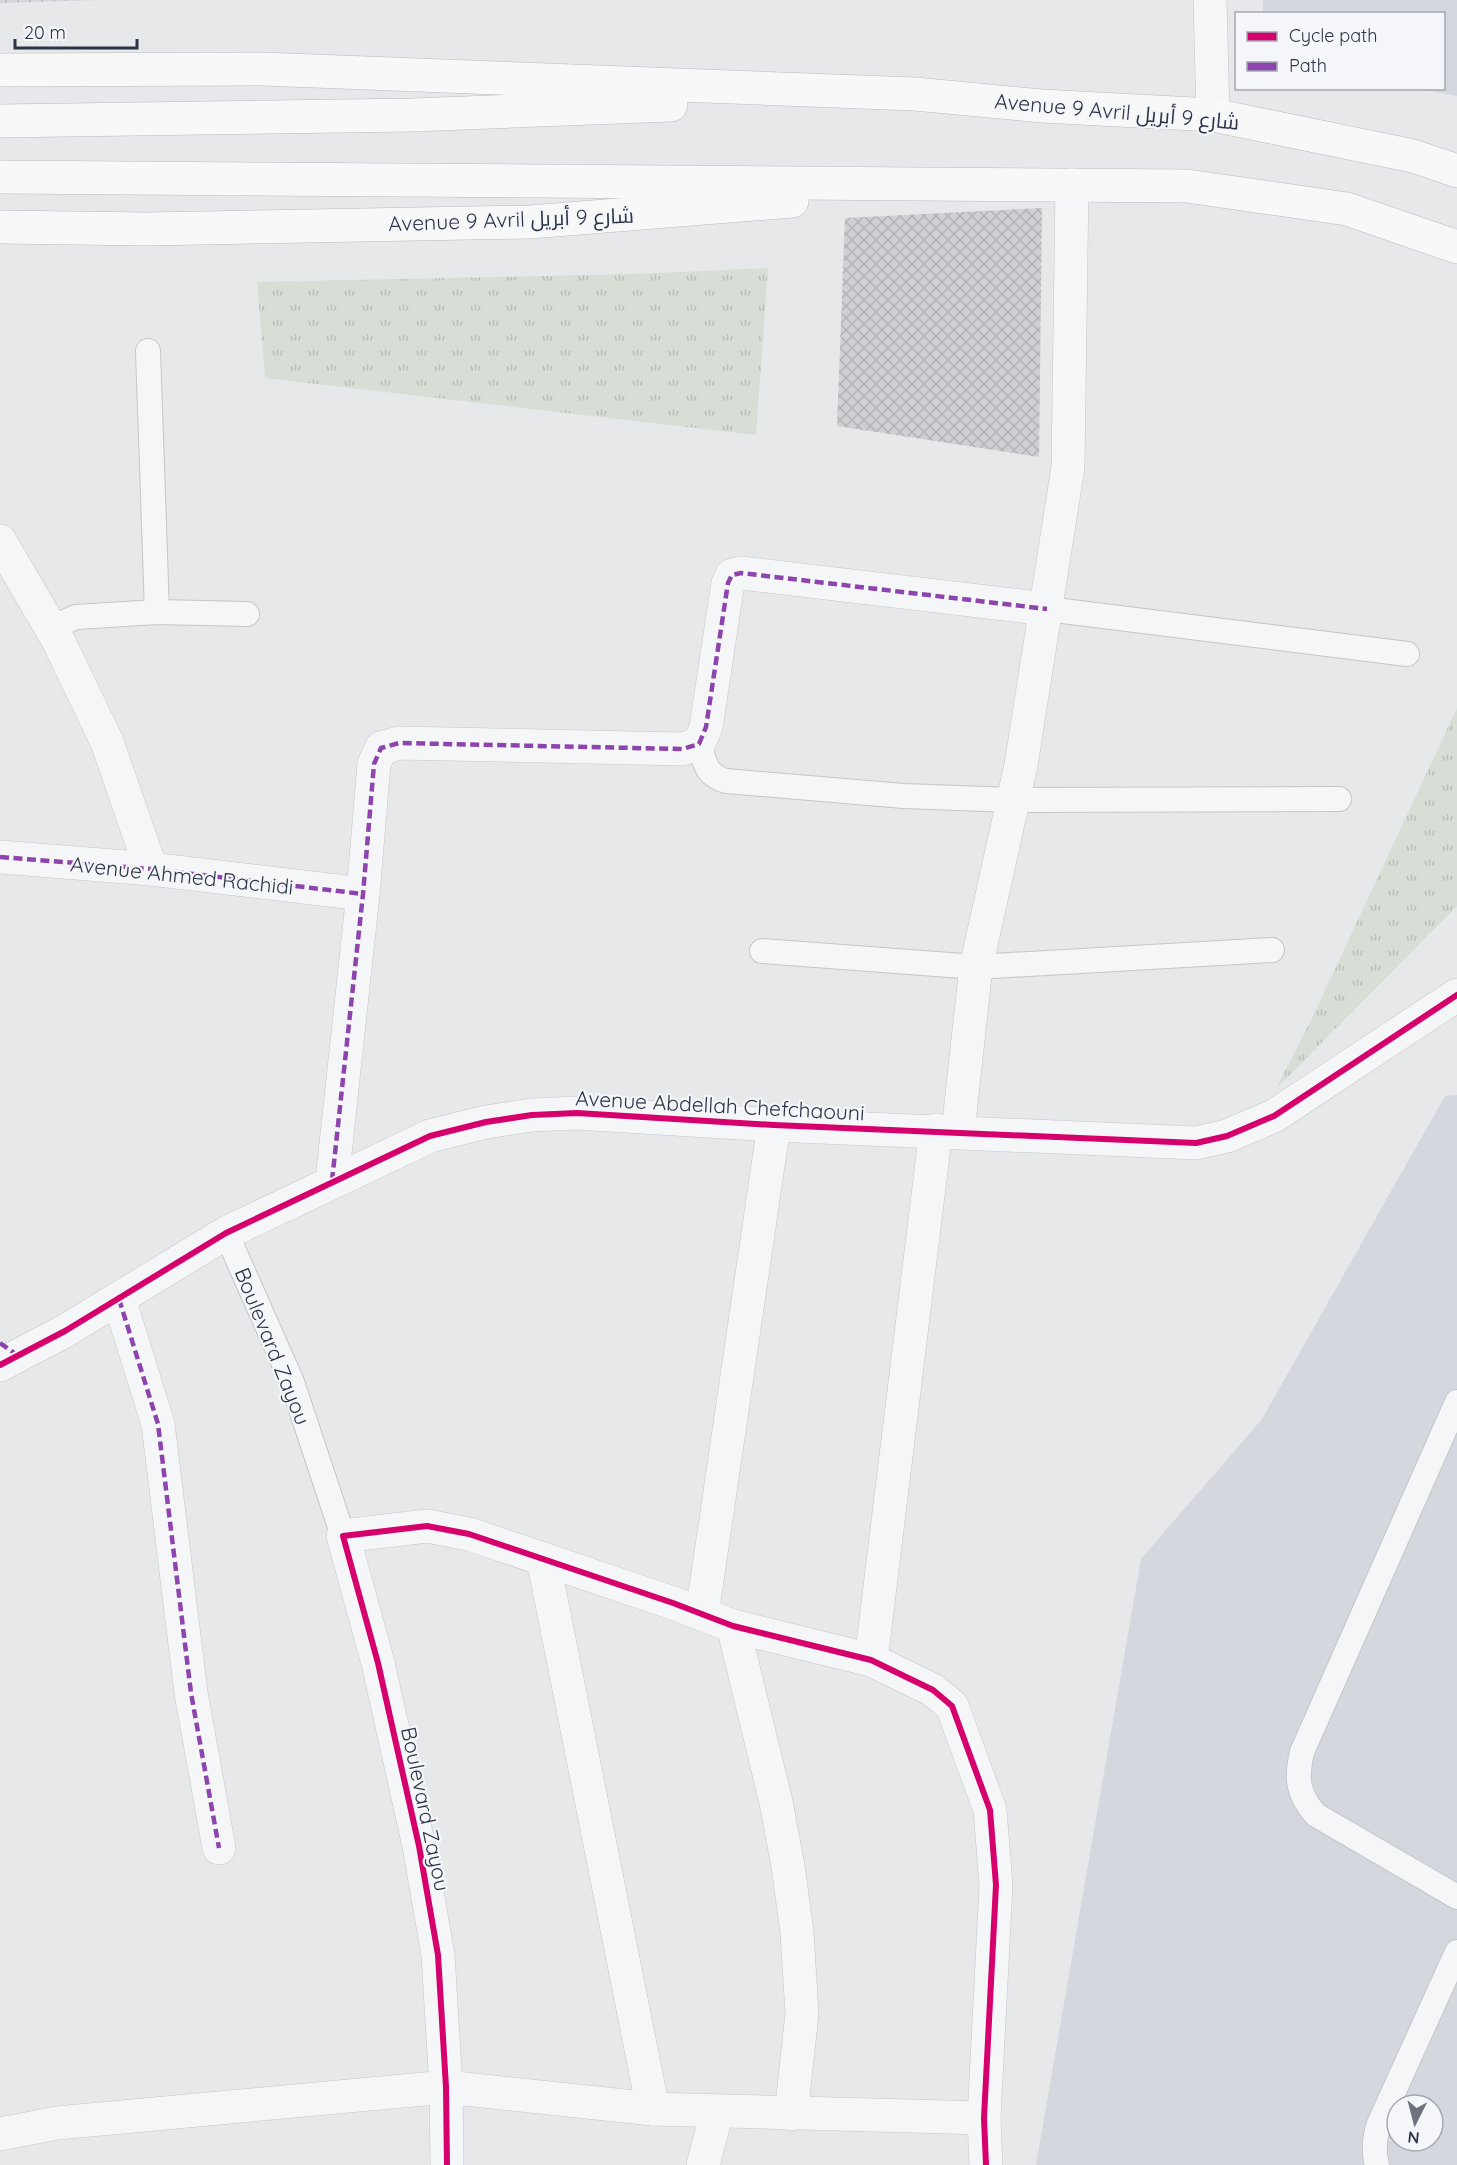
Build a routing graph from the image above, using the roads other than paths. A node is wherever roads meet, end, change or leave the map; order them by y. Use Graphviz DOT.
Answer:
graph roads {
  1 [pos="1210,0"];
  2 [pos="0,70"];
  3 [pos="915,94"];
  4 [pos="1213,115"];
  5 [pos="0,121"];
  6 [pos="1457,171"];
  7 [pos="0,177"];
  8 [pos="1020,183"];
  9 [pos="1072,185"];
  10 [pos="0,227"];
  11 [pos="1457,246"];
  12 [pos="148,351"];
  13 [pos="0,541"];
  14 [pos="1047,609"];
  15 [pos="157,612"];
  16 [pos="247,614"];
  17 [pos="51,628"];
  18 [pos="1407,654"];
  19 [pos="699,744"];
  20 [pos="1339,799"];
  21 [pos="1013,800"];
  22 [pos="0,857"];
  23 [pos="151,869"];
  24 [pos="363,894"];
  25 [pos="1272,950"];
  26 [pos="762,951"];
  27 [pos="976,968"];
  28 [pos="1457,995"];
  29 [pos="774,1125"];
  30 [pos="947,1131"];
  31 [pos="332,1181"];
  32 [pos="226,1233"];
  33 [pos="119,1299"];
  34 [pos="6,1354"];
  35 [pos="1457,1402"];
  36 [pos="343,1536"];
  37 [pos="543,1559"];
  38 [pos="702,1614"];
  39 [pos="733,1626"];
  40 [pos="871,1660"];
  41 [pos="219,1848"];
  42 [pos="1457,1897"];
  43 [pos="1457,1952"];
  44 [pos="446,2087"];
  45 [pos="653,2109"];
  46 [pos="717,2112"];
  47 [pos="791,2114"];
  48 [pos="984,2118"];
  49 [pos="0,2134"];
  50 [pos="447,2165"];
  51 [pos="703,2165"];
  52 [pos="986,2165"];
  53 [pos="1377,2165"];
  1 -- 4 [label="street"];
  2 -- 3 [label="highway, Avenue 9 Avril شارع 9 أبريل"];
  3 -- 4 [label="highway, Avenue 9 Avril شارع 9 أبريل"];
  3 -- 5 [label="highway, Avenue 9 Avril شارع 9 أبريل"];
  4 -- 6 [label="highway, Avenue 9 Avril شارع 9 أبريل"];
  7 -- 8 [label="highway, Avenue 9 Avril شارع 9 أبريل"];
  8 -- 9 [label="highway, Avenue 9 Avril شارع 9 أبريل"];
  8 -- 10 [label="highway, Avenue 9 Avril شارع 9 أبريل"];
  9 -- 11 [label="highway, Avenue 9 Avril شارع 9 أبريل"];
  9 -- 14 [label="street"];
  12 -- 15 [label="lane"];
  13 -- 17 [label="street"];
  14 -- 18 [label="lane"];
  14 -- 19 [label="street"];
  14 -- 21 [label="street"];
  15 -- 16 [label="lane"];
  15 -- 17 [label="lane"];
  17 -- 23 [label="street"];
  19 -- 21 [label="lane"];
  19 -- 24 [label="street"];
  20 -- 21 [label="lane"];
  21 -- 27 [label="street"];
  22 -- 23 [label="street, Avenue Ahmed Rachidi"];
  23 -- 24 [label="street, Avenue Ahmed Rachidi"];
  24 -- 31 [label="street"];
  25 -- 27 [label="lane"];
  26 -- 27 [label="lane"];
  27 -- 30 [label="street"];
  28 -- 30 [label="street, Avenue Abdellah Chefchaouni"];
  29 -- 30 [label="street, Avenue Abdellah Chefchaouni"];
  29 -- 31 [label="street, Avenue Abdellah Chefchaouni"];
  29 -- 38 [label="street"];
  30 -- 40 [label="street"];
  31 -- 32 [label="street, Avenue Abdellah Chefchaouni"];
  32 -- 33 [label="street, Avenue Abdellah Chefchaouni"];
  32 -- 36 [label="lane, Boulevard Zayou"];
  33 -- 34 [label="street, Avenue Abdellah Chefchaouni"];
  33 -- 41 [label="street"];
  35 -- 42 [label="lane"];
  36 -- 37 [label="street"];
  36 -- 44 [label="street, Boulevard Zayou"];
  37 -- 38 [label="street"];
  37 -- 45 [label="street"];
  38 -- 39 [label="street"];
  39 -- 40 [label="street"];
  39 -- 47 [label="street"];
  40 -- 48 [label="street"];
  43 -- 53 [label="lane"];
  44 -- 45 [label="street"];
  44 -- 49 [label="street"];
  44 -- 50 [label="street, Boulevard Zayou"];
  45 -- 46 [label="street"];
  46 -- 47 [label="street"];
  46 -- 51 [label="street"];
  47 -- 48 [label="street"];
  48 -- 52 [label="street"];
}
